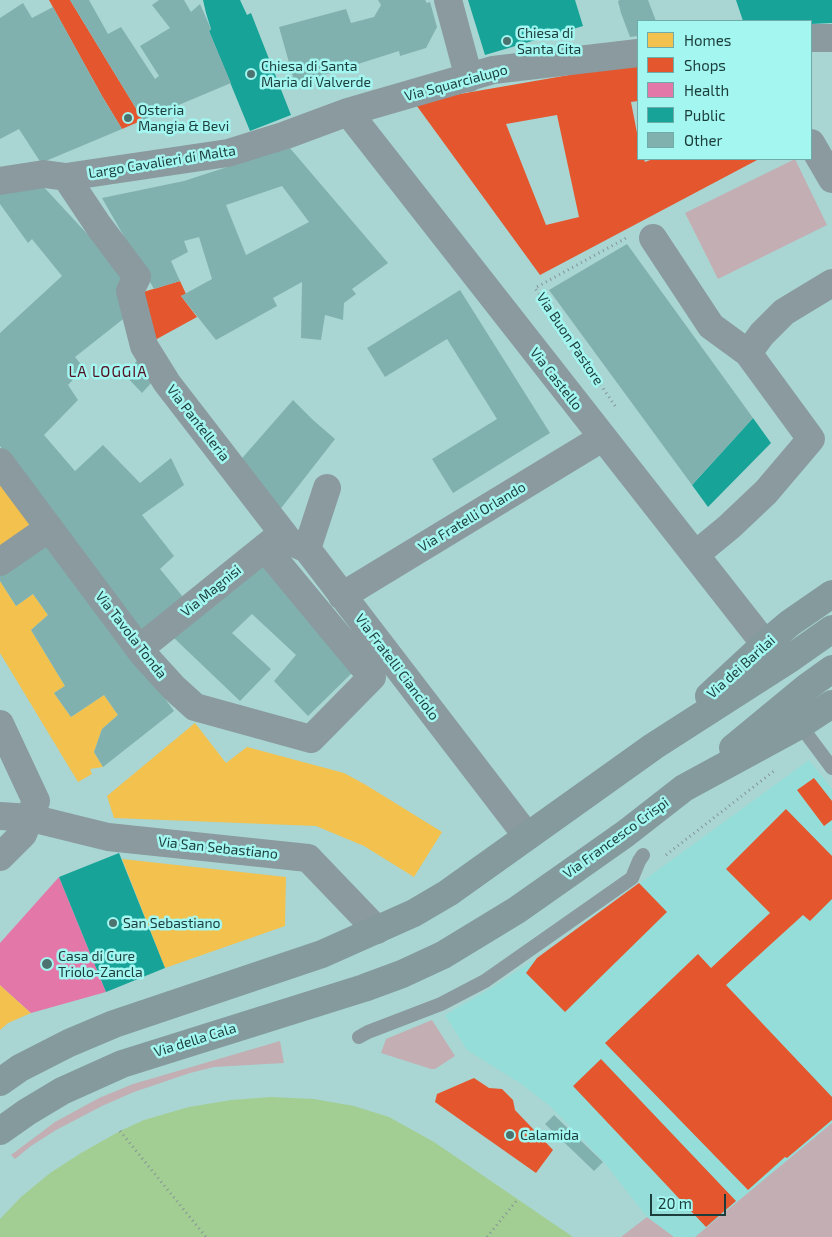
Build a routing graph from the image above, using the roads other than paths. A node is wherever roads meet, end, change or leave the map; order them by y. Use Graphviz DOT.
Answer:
graph roads {
  1 [pos="448,0"];
  2 [pos="812,38"];
  3 [pos="832,38"];
  4 [pos="637,53"];
  5 [pos="469,78"];
  6 [pos="348,112"];
  7 [pos="279,137"];
  8 [pos="812,145"];
  9 [pos="55,176"];
  10 [pos="832,180"];
  11 [pos="0,181"];
  12 [pos="653,238"];
  13 [pos="832,283"];
  14 [pos="748,353"];
  15 [pos="602,438"];
  16 [pos="0,462"];
  17 [pos="327,488"];
  18 [pos="49,528"];
  19 [pos="274,540"];
  20 [pos="307,549"];
  21 [pos="695,555"];
  22 [pos="0,562"];
  23 [pos="832,594"];
  24 [pos="342,596"];
  25 [pos="832,629"];
  26 [pos="766,644"];
  27 [pos="139,649"];
  28 [pos="832,669"];
  29 [pos="832,704"];
  30 [pos="0,724"];
  31 [pos="800,725"];
  32 [pos="654,746"];
  33 [pos="832,768"];
  34 [pos="684,788"];
  35 [pos="0,816"];
  36 [pos="31,818"];
  37 [pos="527,836"];
  38 [pos="644,855"];
  39 [pos="0,857"];
  40 [pos="377,930"];
  41 [pos="402,974"];
  42 [pos="359,1036"];
  43 [pos="0,1082"];
  44 [pos="0,1131"];
  1 -- 5 [label="street"];
  2 -- 3 [label="street"];
  4 -- 5 [label="street, Via Squarcialupo"];
  5 -- 6 [label="street, Via Squarcialupo"];
  6 -- 7 [label="street, Via Squarcialupo"];
  6 -- 15 [label="street, Via Castello"];
  7 -- 9 [label="street, Largo Cavalieri di Malta"];
  8 -- 10 [label="street"];
  9 -- 11 [label="street, Largo Cavalieri di Malta"];
  9 -- 19 [label="street, Via Pantelleria"];
  12 -- 14 [label="street"];
  13 -- 14 [label="street"];
  14 -- 21 [label="street"];
  15 -- 21 [label="street, Via Castello"];
  15 -- 24 [label="street, Via Fratelli Orlando"];
  16 -- 18 [label="street, Via Tavola Tonda"];
  17 -- 20 [label="street"];
  18 -- 22 [label="street"];
  18 -- 27 [label="street, Via Tavola Tonda"];
  19 -- 20 [label="street, Via Pantelleria"];
  19 -- 27 [label="street, Via Magnisi"];
  19 -- 27 [label="street, Via Tavola Tonda"];
  20 -- 24 [label="street, Via Fratelli Cianciolo"];
  21 -- 26 [label="street, Via Castello"];
  23 -- 26 [label="main road, Via dei Barilai"];
  24 -- 37 [label="street, Via Fratelli Cianciolo"];
  25 -- 32 [label="main road"];
  26 -- 32 [label="main road, Via dei Barilai"];
  28 -- 34 [label="main road"];
  29 -- 31 [label="main road, Via Francesco Crispi"];
  30 -- 36 [label="street"];
  31 -- 33 [label="lane"];
  31 -- 34 [label="main road, Via Francesco Crispi"];
  32 -- 37 [label="main road"];
  34 -- 41 [label="main road, Via Francesco Crispi"];
  35 -- 36 [label="street, Via San Sebastiano"];
  36 -- 39 [label="street"];
  36 -- 40 [label="street, Via San Sebastiano"];
  37 -- 40 [label="main road"];
  38 -- 42 [label="lane"];
  40 -- 43 [label="main road"];
  41 -- 44 [label="main road, Via della Cala"];
}
